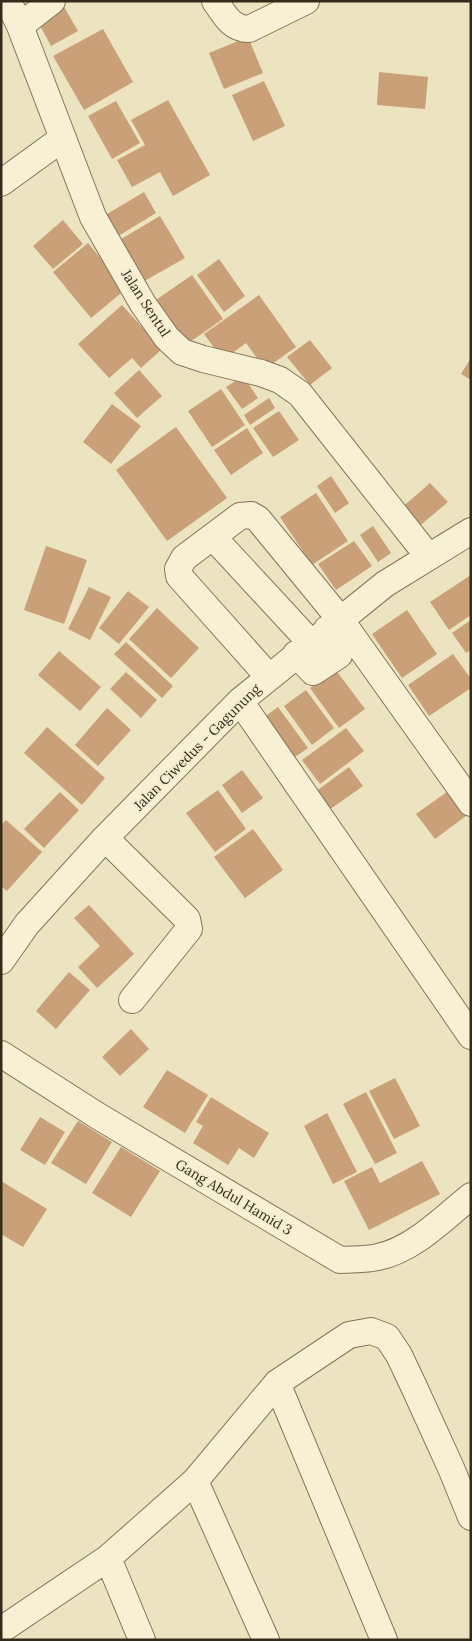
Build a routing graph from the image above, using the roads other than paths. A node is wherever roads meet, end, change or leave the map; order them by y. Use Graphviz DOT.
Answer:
graph roads {
  1 [pos="8,1"];
  2 [pos="52,1"];
  3 [pos="215,1"];
  4 [pos="306,1"];
  5 [pos="20,26"];
  6 [pos="63,138"];
  7 [pos="1,183"];
  8 [pos="471,531"];
  9 [pos="213,537"];
  10 [pos="428,556"];
  11 [pos="318,636"];
  12 [pos="269,676"];
  13 [pos="240,701"];
  14 [pos="471,803"];
  15 [pos="105,838"];
  16 [pos="1,961"];
  17 [pos="132,1000"];
  18 [pos="471,1036"];
  19 [pos="1,1054"];
  20 [pos="471,1196"];
  21 [pos="277,1384"];
  22 [pos="195,1481"];
  23 [pos="471,1517"];
  24 [pos="108,1558"];
  25 [pos="8,1632"];
  26 [pos="142,1640"];
  27 [pos="266,1640"];
  28 [pos="384,1640"];
  1 -- 5 [label="street, Jalan Sentul"];
  2 -- 5 [label="street"];
  3 -- 4 [label="street"];
  5 -- 6 [label="street, Jalan Sentul"];
  6 -- 7 [label="street"];
  6 -- 10 [label="street, Jalan Sentul"];
  8 -- 10 [label="street, Jalan Ciwedus - Gagunung"];
  9 -- 11 [label="street"];
  9 -- 11 [label="street"];
  9 -- 12 [label="street"];
  10 -- 11 [label="street, Jalan Ciwedus - Gagunung"];
  11 -- 12 [label="street, Jalan Ciwedus - Gagunung"];
  11 -- 14 [label="street"];
  12 -- 13 [label="street, Jalan Ciwedus - Gagunung"];
  13 -- 15 [label="street, Jalan Ciwedus - Gagunung"];
  13 -- 18 [label="street"];
  15 -- 16 [label="street, Jalan Ciwedus - Gagunung"];
  15 -- 17 [label="street"];
  19 -- 20 [label="street, Gang Abdul Hamid 3"];
  21 -- 22 [label="street"];
  21 -- 23 [label="street"];
  21 -- 28 [label="street"];
  22 -- 24 [label="street"];
  22 -- 27 [label="street"];
  24 -- 25 [label="street"];
  24 -- 26 [label="street"];
}
